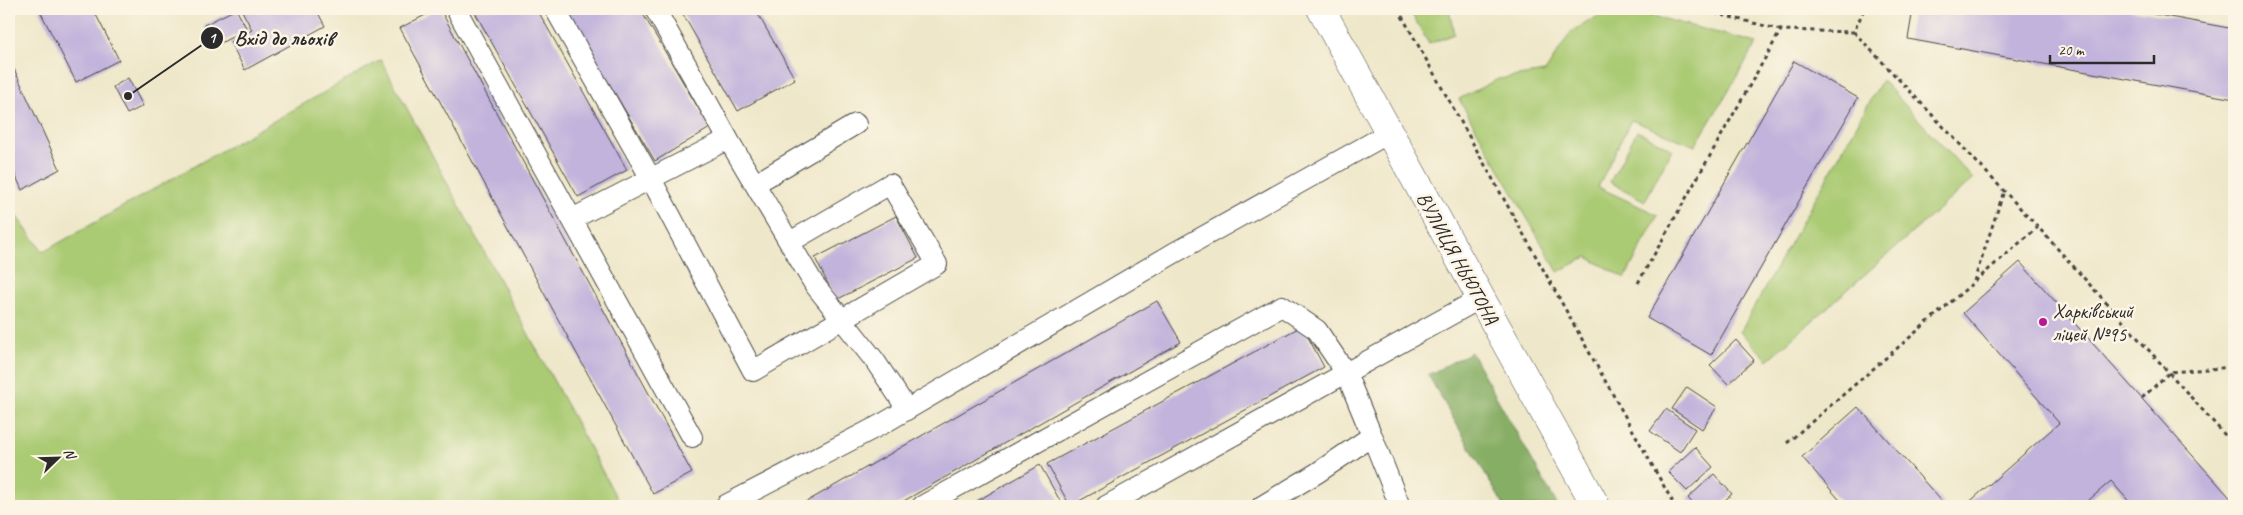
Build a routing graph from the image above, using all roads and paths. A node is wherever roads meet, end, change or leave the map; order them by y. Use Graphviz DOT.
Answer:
graph roads {
  1 [pos="456,9"];
  2 [pos="555,9"];
  3 [pos="655,9"];
  4 [pos="1321,9"];
  5 [pos="1398,9"];
  6 [pos="1699,9"];
  7 [pos="1864,9"];
  8 [pos="1781,30"];
  9 [pos="1854,32"];
  10 [pos="856,124"];
  11 [pos="1389,132"];
  12 [pos="728,139"];
  13 [pos="650,177"];
  14 [pos="755,184"];
  15 [pos="2004,191"];
  16 [pos="572,219"];
  17 [pos="2038,227"];
  18 [pos="790,242"];
  19 [pos="1974,281"];
  20 [pos="1638,283"];
  21 [pos="1481,298"];
  22 [pos="842,319"];
  23 [pos="2234,367"];
  24 [pos="2170,372"];
  25 [pos="1346,373"];
  26 [pos="2142,398"];
  27 [pos="907,409"];
  28 [pos="1372,436"];
  29 [pos="692,437"];
  30 [pos="1787,443"];
  31 [pos="2234,445"];
  32 [pos="726,505"];
  33 [pos="922,506"];
  34 [pos="1106,506"];
  35 [pos="1262,506"];
  36 [pos="1398,506"];
  37 [pos="1596,506"];
  38 [pos="1675,506"];
  1 -- 16 [label="lane"];
  2 -- 13 [label="lane"];
  3 -- 12 [label="lane"];
  4 -- 11 [label="street, ВУЛИЦЯ НЬЮТОНА"];
  5 -- 38 [label="path"];
  6 -- 8 [label="path"];
  7 -- 9 [label="path"];
  8 -- 9 [label="path"];
  8 -- 20 [label="path"];
  9 -- 15 [label="path"];
  10 -- 14 [label="lane"];
  11 -- 21 [label="street, ВУЛИЦЯ НЬЮТОНА"];
  11 -- 27 [label="lane"];
  12 -- 13 [label="lane"];
  12 -- 14 [label="lane"];
  13 -- 16 [label="lane"];
  13 -- 22 [label="lane"];
  14 -- 18 [label="lane"];
  15 -- 17 [label="path"];
  15 -- 19 [label="path"];
  16 -- 29 [label="lane"];
  17 -- 19 [label="path"];
  17 -- 24 [label="path"];
  18 -- 22 [label="lane"];
  18 -- 22 [label="lane"];
  19 -- 30 [label="path"];
  21 -- 25 [label="lane"];
  21 -- 37 [label="street, ВУЛИЦЯ НЬЮТОНА"];
  22 -- 27 [label="lane"];
  23 -- 24 [label="path"];
  24 -- 26 [label="path"];
  24 -- 31 [label="path"];
  25 -- 28 [label="lane"];
  25 -- 33 [label="lane"];
  25 -- 34 [label="lane"];
  27 -- 32 [label="lane"];
  28 -- 35 [label="lane"];
  28 -- 36 [label="lane"];
}
